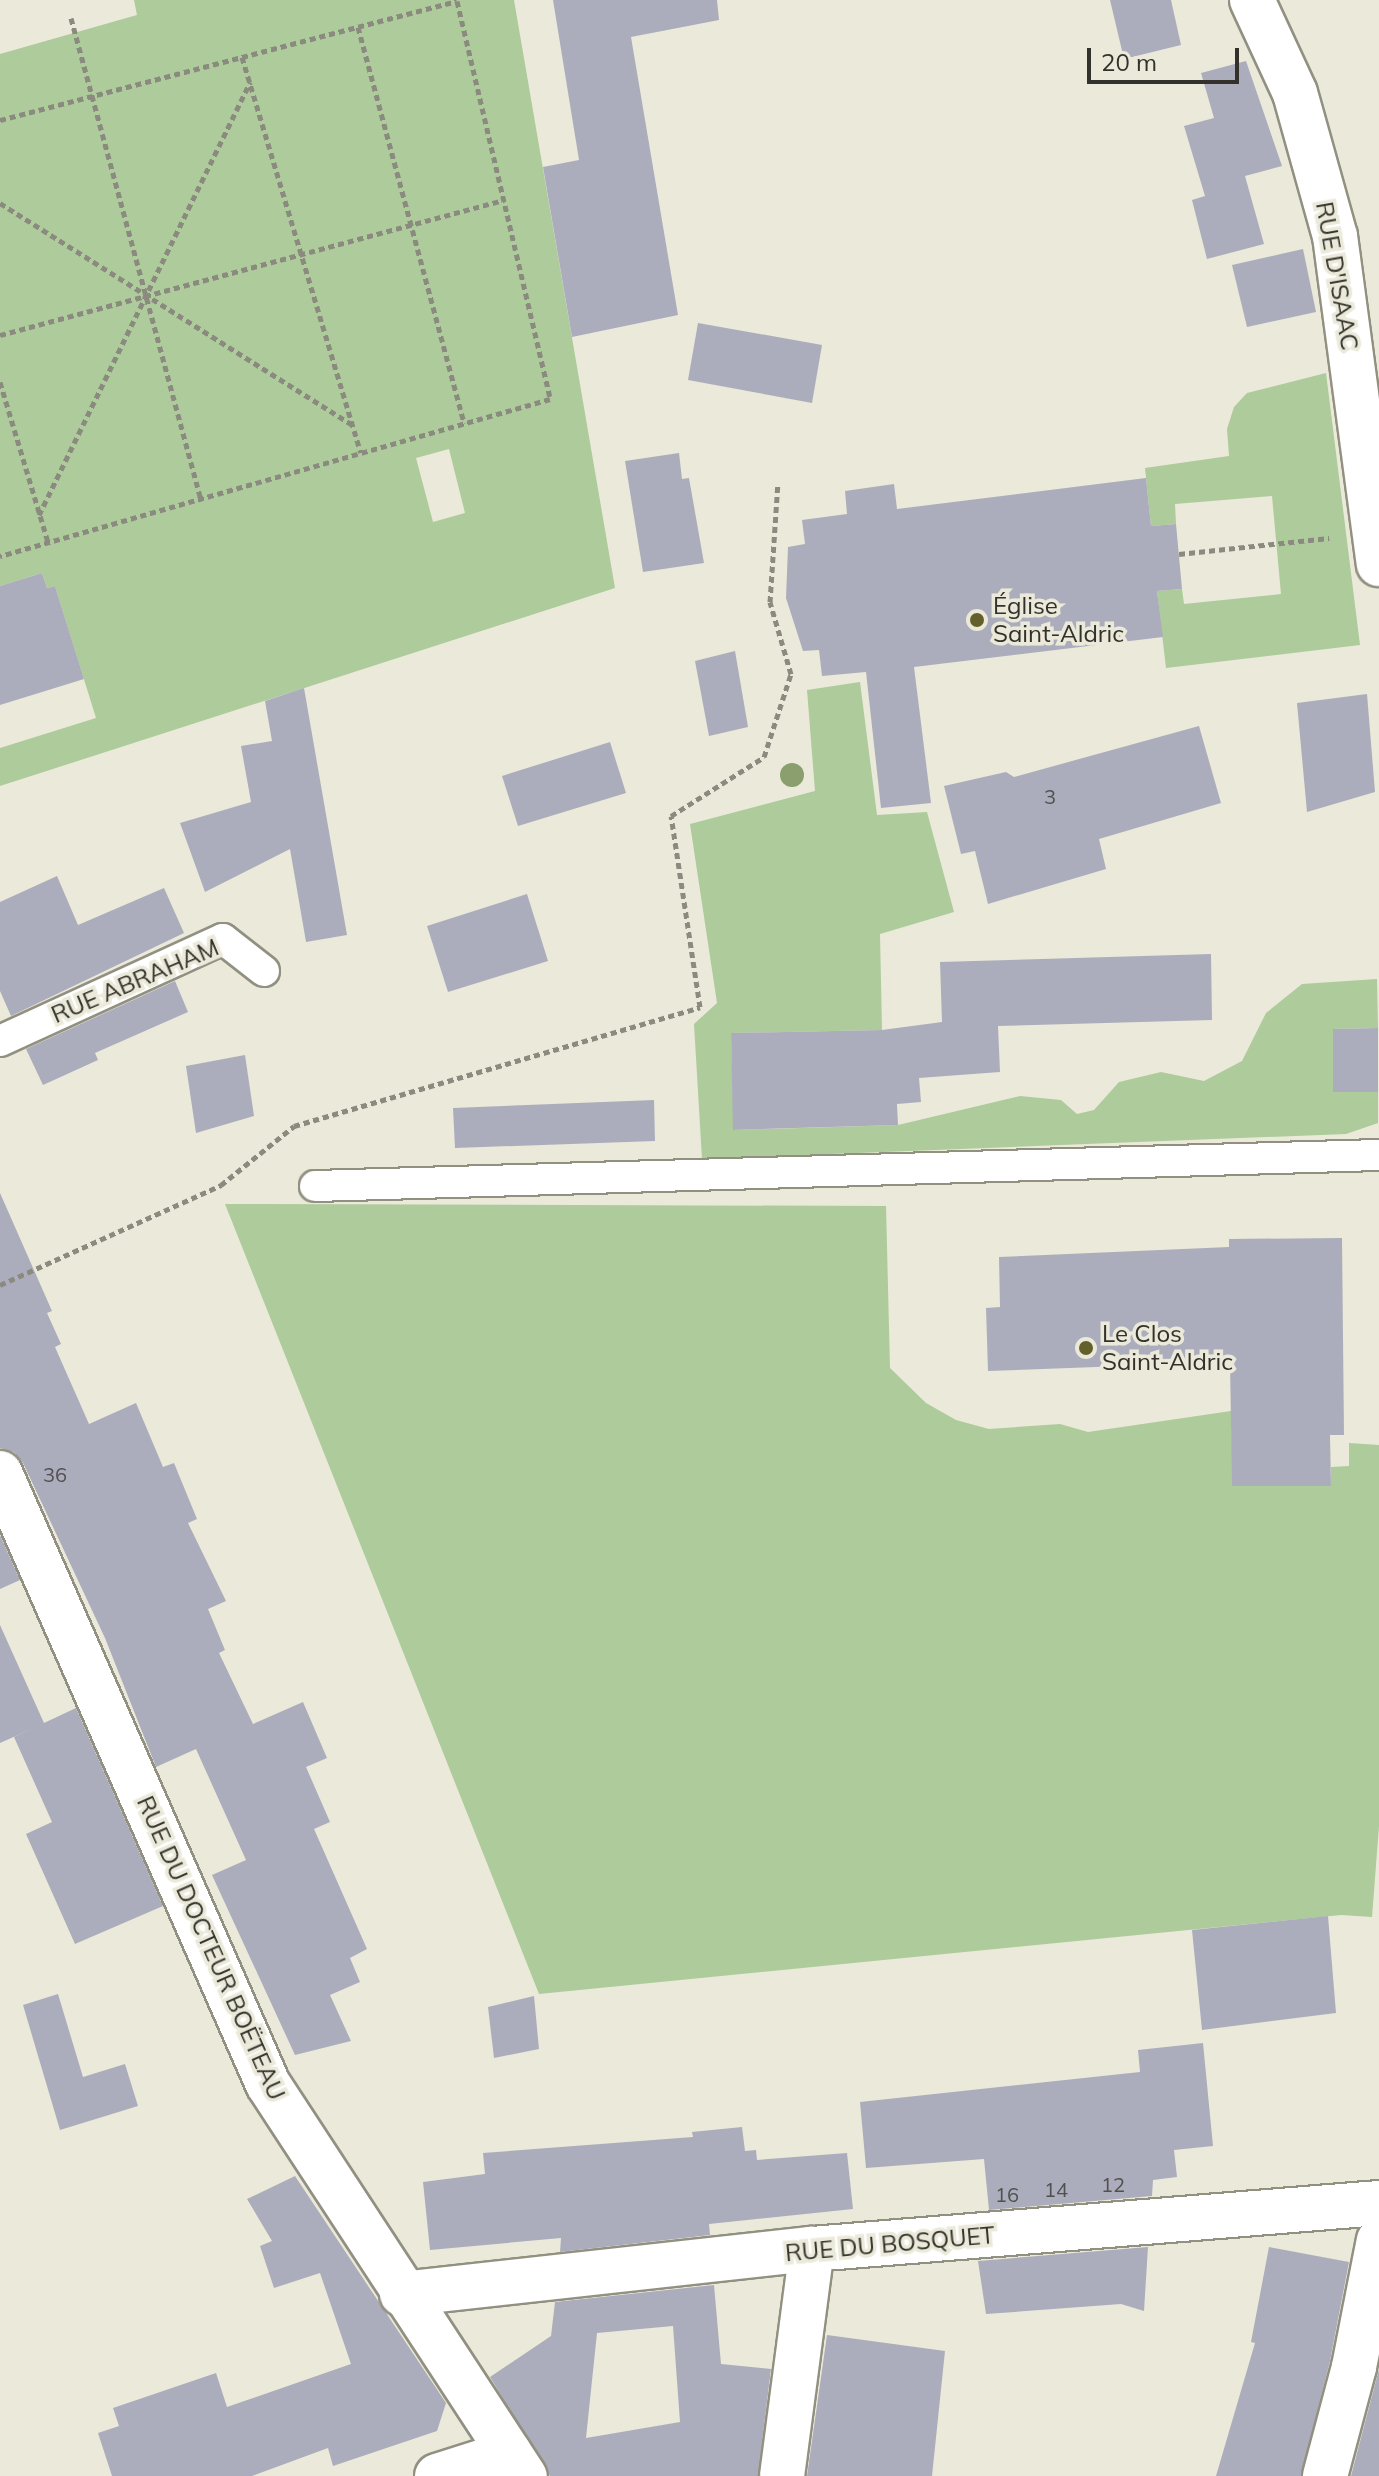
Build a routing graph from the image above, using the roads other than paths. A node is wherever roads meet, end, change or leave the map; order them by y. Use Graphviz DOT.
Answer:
graph roads {
  1 [pos="1252,0"];
  2 [pos="1379,564"];
  3 [pos="264,971"];
  4 [pos="0,1041"];
  5 [pos="1379,1155"];
  6 [pos="315,1186"];
  7 [pos="0,1473"];
  8 [pos="1379,2203"];
  9 [pos="1379,2240"];
  10 [pos="812,2249"];
  11 [pos="402,2294"];
  12 [pos="517,2464"];
  13 [pos="437,2476"];
  14 [pos="782,2476"];
  15 [pos="1325,2476"];
  1 -- 2 [label="street, RUE D'ISAAC"];
  3 -- 4 [label="lane, RUE ABRAHAM"];
  5 -- 6 [label="lane"];
  7 -- 11 [label="street, RUE DU DOCTEUR BOËTEAU"];
  8 -- 10 [label="street, RUE DU BOSQUET"];
  9 -- 15 [label="street"];
  10 -- 11 [label="street, RUE DU BOSQUET"];
  10 -- 14 [label="street"];
  11 -- 12 [label="street, RUE DU DOCTEUR BOËTEAU"];
  12 -- 13 [label="street"];
}
